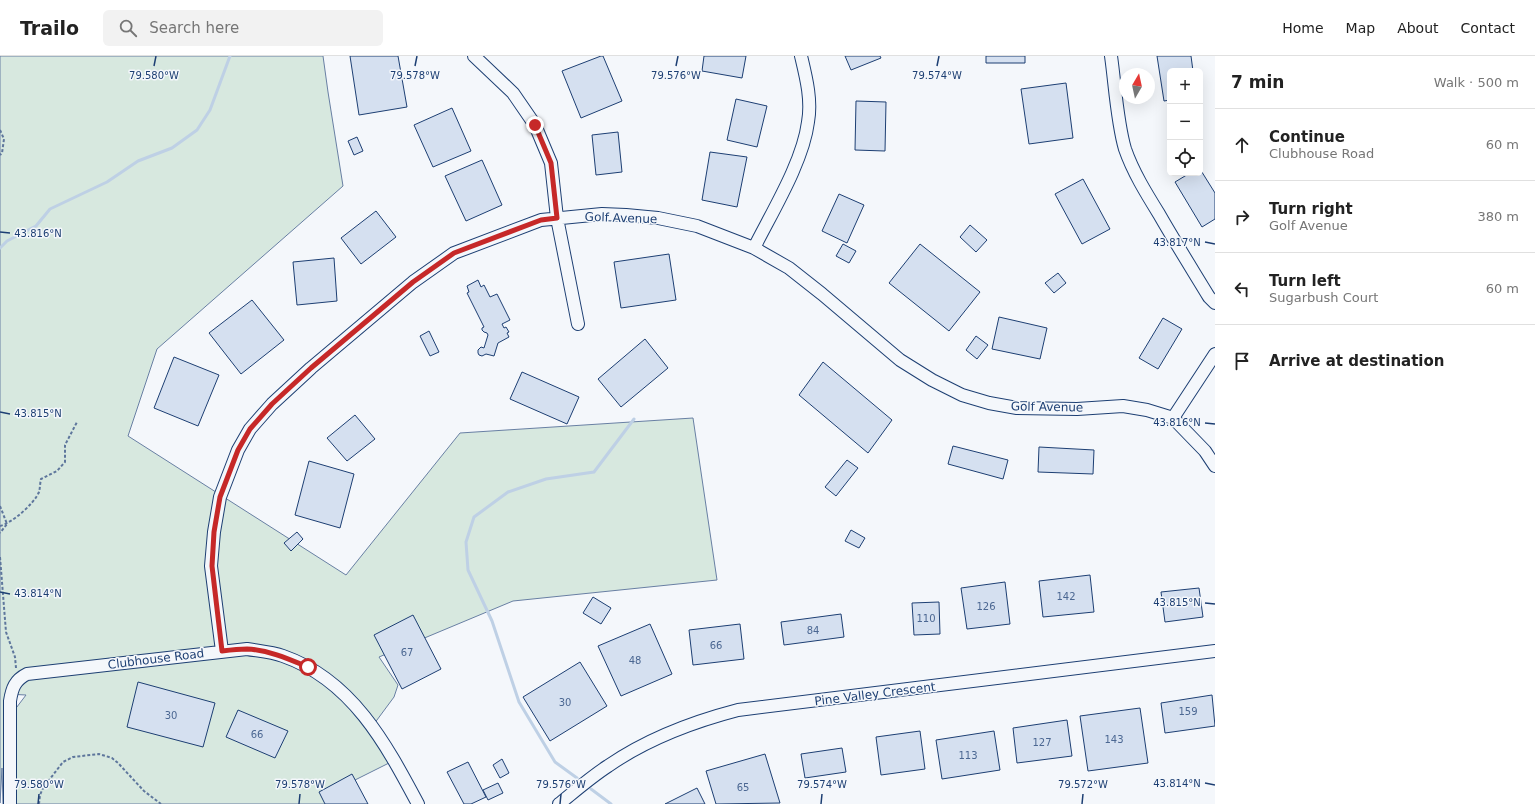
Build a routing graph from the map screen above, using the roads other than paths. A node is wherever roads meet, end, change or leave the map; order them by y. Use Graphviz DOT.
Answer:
graph roads {
  1 [pos="474,56"];
  2 [pos="801,56"];
  3 [pos="1111,56"];
  4 [pos="557,218"];
  5 [pos="754,248"];
  6 [pos="1215,303"];
  7 [pos="578,324"];
  8 [pos="1215,354"];
  9 [pos="1173,418"];
  10 [pos="1215,466"];
  11 [pos="222,651"];
  12 [pos="1215,651"];
  13 [pos="10,804"];
  14 [pos="418,804"];
  15 [pos="559,804"];
  1 -- 4 [label="street"];
  2 -- 5 [label="street"];
  3 -- 6 [label="street"];
  4 -- 5 [label="street, Golf Avenue"];
  4 -- 7 [label="street"];
  4 -- 11 [label="street, Golf Avenue"];
  5 -- 9 [label="street, Golf Avenue"];
  8 -- 9 [label="street"];
  9 -- 10 [label="street, Golf Avenue"];
  11 -- 13 [label="street, Clubhouse Road"];
  11 -- 14 [label="street, Clubhouse Road"];
  12 -- 15 [label="street, Pine Valley Crescent"];
}
